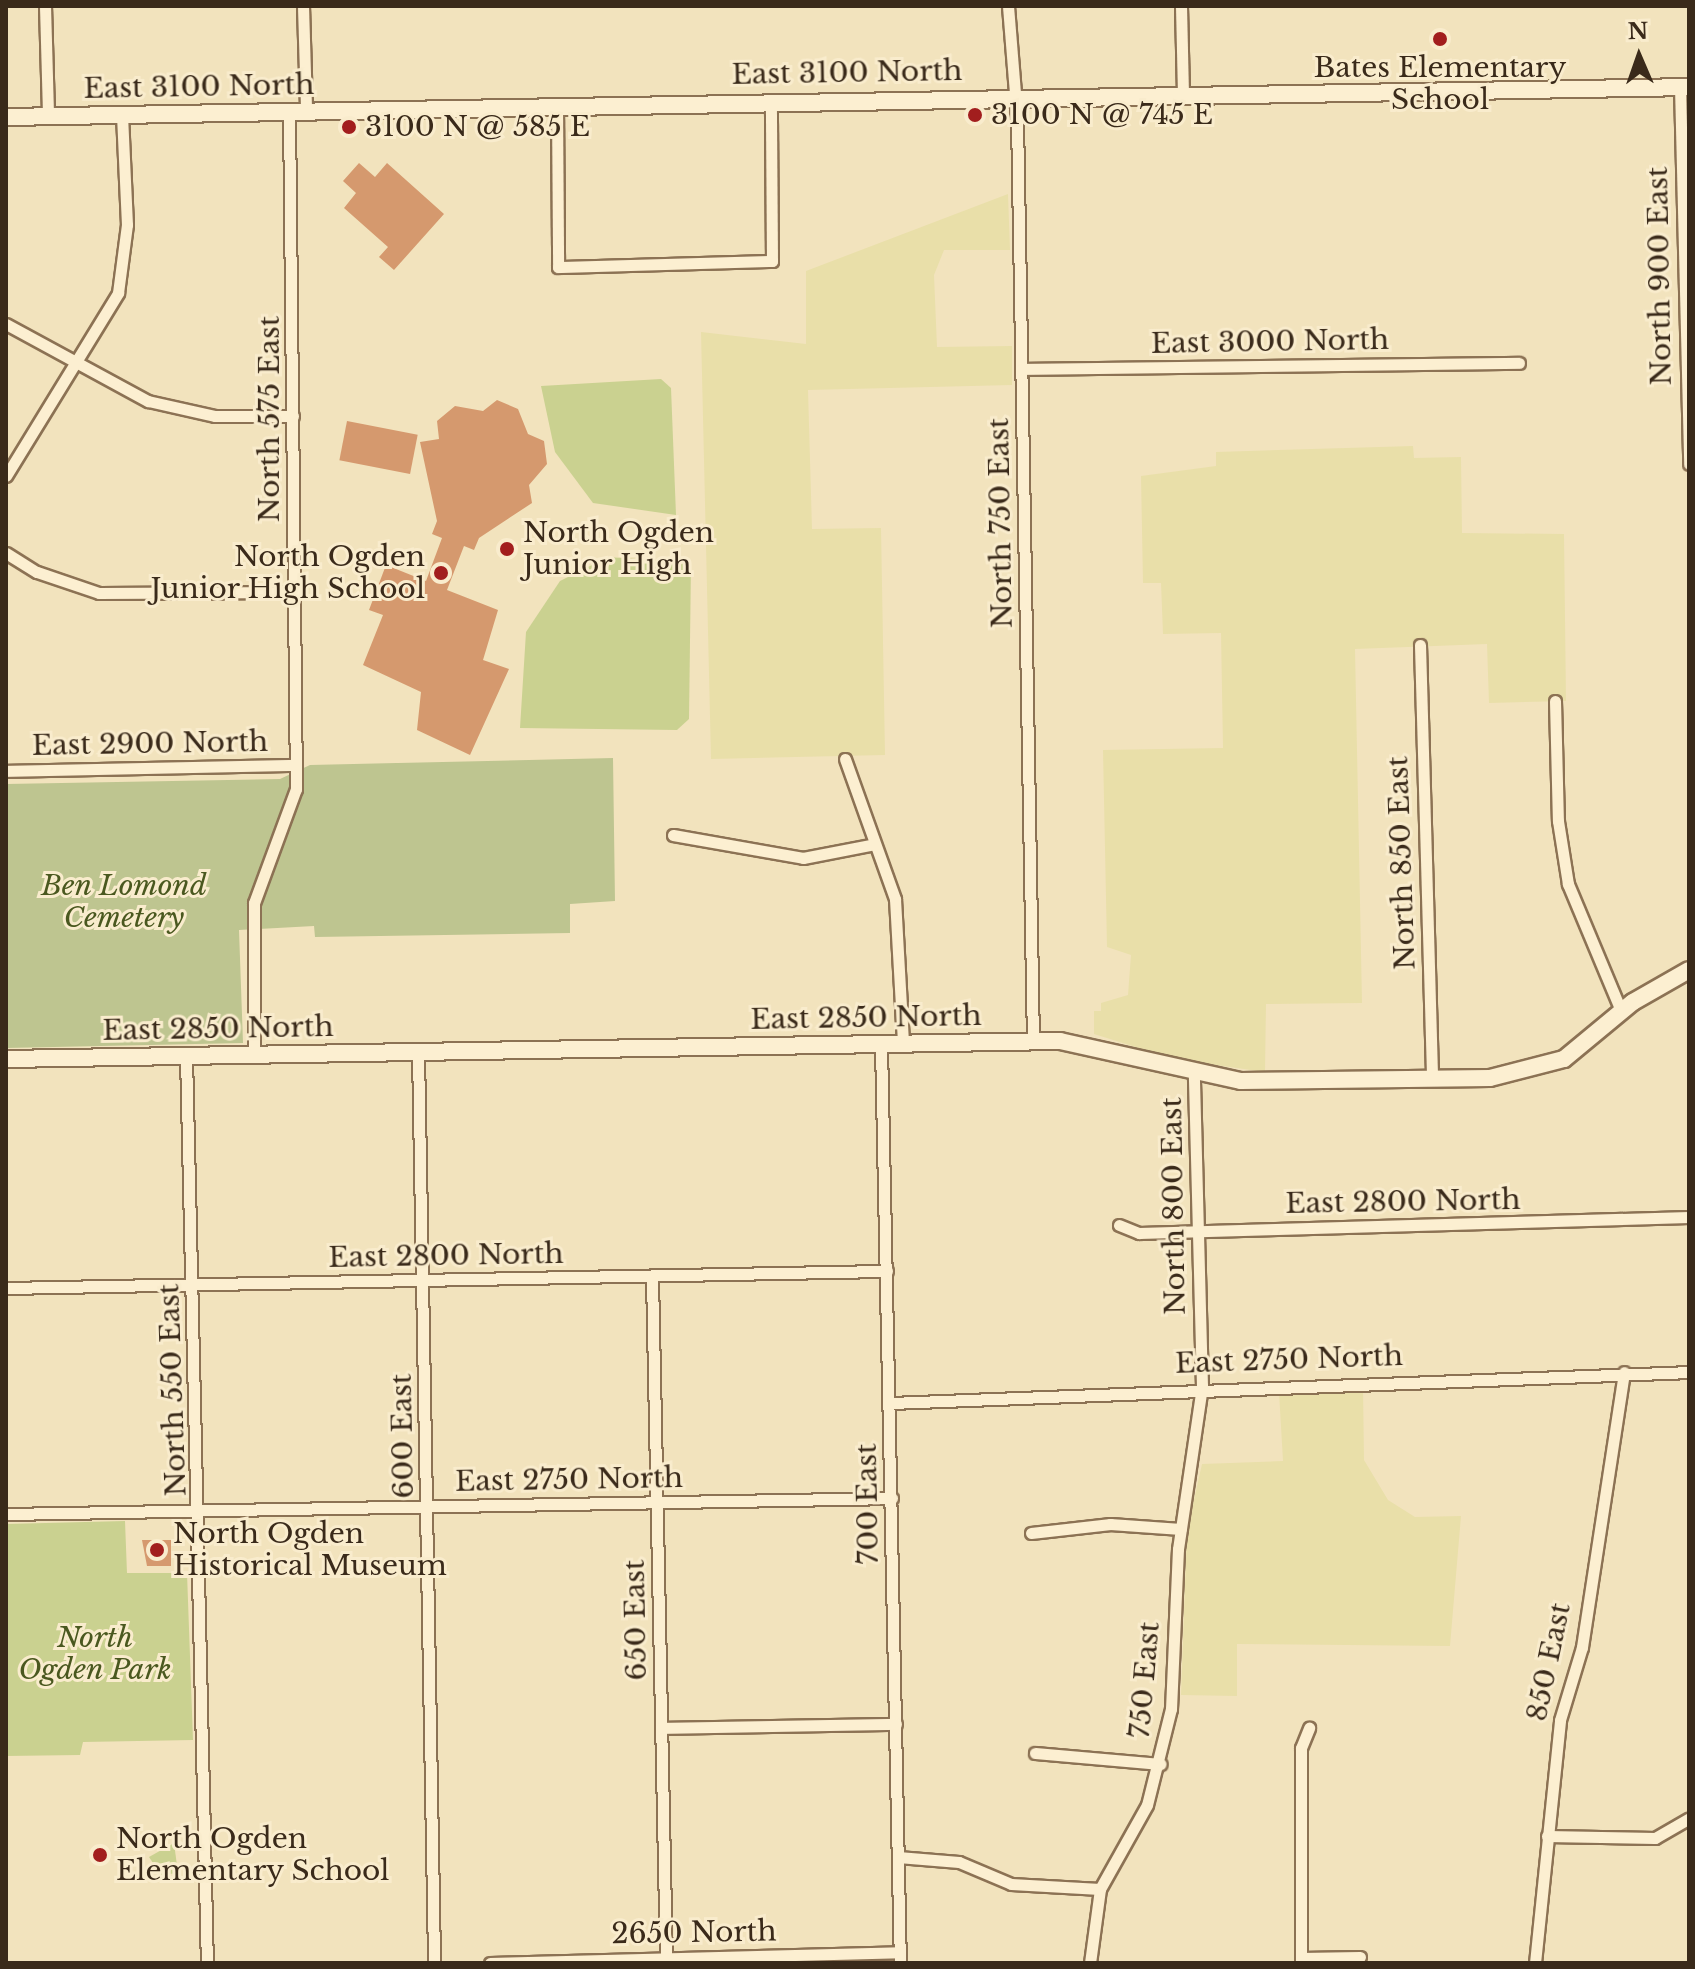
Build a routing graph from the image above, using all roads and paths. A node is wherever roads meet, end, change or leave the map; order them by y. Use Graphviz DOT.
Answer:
graph roads {
  1 [pos="45,6"];
  2 [pos="303,6"];
  3 [pos="1008,6"];
  4 [pos="1181,6"];
  5 [pos="1684,86"];
  6 [pos="1183,91"];
  7 [pos="1015,96"];
  8 [pos="771,101"];
  9 [pos="557,105"];
  10 [pos="298,110"];
  11 [pos="122,114"];
  12 [pos="48,116"];
  13 [pos="6,117"];
  14 [pos="1686,271"];
  15 [pos="6,324"];
  16 [pos="1519,363"];
  17 [pos="80,364"];
  18 [pos="1022,369"];
  19 [pos="293,416"];
  20 [pos="1689,464"];
  21 [pos="6,476"];
  22 [pos="6,553"];
  23 [pos="295,592"];
  24 [pos="1420,645"];
  25 [pos="1555,701"];
  26 [pos="845,759"];
  27 [pos="295,765"];
  28 [pos="6,771"];
  29 [pos="673,835"];
  30 [pos="875,844"];
  31 [pos="1689,970"];
  32 [pos="1621,1011"];
  33 [pos="1033,1041"];
  34 [pos="903,1043"];
  35 [pos="881,1044"];
  36 [pos="418,1051"];
  37 [pos="254,1054"];
  38 [pos="186,1055"];
  39 [pos="6,1059"];
  40 [pos="1194,1074"];
  41 [pos="1432,1079"];
  42 [pos="1689,1217"];
  43 [pos="1119,1225"];
  44 [pos="1199,1232"];
  45 [pos="887,1271"];
  46 [pos="652,1276"];
  47 [pos="425,1280"];
  48 [pos="194,1284"];
  49 [pos="6,1288"];
  50 [pos="1624,1372"];
  51 [pos="1689,1372"];
  52 [pos="1202,1386"];
  53 [pos="891,1403"];
  54 [pos="892,1498"];
  55 [pos="658,1503"];
  56 [pos="428,1507"];
  57 [pos="201,1511"];
  58 [pos="6,1514"];
  59 [pos="1181,1529"];
  60 [pos="1031,1533"];
  61 [pos="896,1724"];
  62 [pos="662,1728"];
  63 [pos="1309,1728"];
  64 [pos="1035,1753"];
  65 [pos="1161,1764"];
  66 [pos="1689,1818"];
  67 [pos="1547,1836"];
  68 [pos="898,1857"];
  69 [pos="1100,1889"];
  70 [pos="1360,1957"];
  71 [pos="900,1958"];
  72 [pos="666,1960"];
  73 [pos="1301,1961"];
  74 [pos="207,1963"];
  75 [pos="434,1963"];
  76 [pos="490,1963"];
  77 [pos="1090,1963"];
  78 [pos="1535,1963"];
  1 -- 12 [label="street"];
  2 -- 10 [label="street, North 575 East"];
  3 -- 7 [label="street, North 750 East"];
  4 -- 6 [label="street"];
  5 -- 6 [label="street, East 3100 North"];
  5 -- 14 [label="street, North 900 East"];
  6 -- 7 [label="street, East 3100 North"];
  7 -- 8 [label="street, East 3100 North"];
  7 -- 18 [label="street, North 750 East"];
  8 -- 9 [label="street, East 3100 North"];
  8 -- 9 [label="street"];
  9 -- 10 [label="street, East 3100 North"];
  10 -- 11 [label="street, East 3100 North"];
  10 -- 19 [label="street, North 575 East"];
  11 -- 12 [label="street, East 3100 North"];
  11 -- 17 [label="street"];
  12 -- 13 [label="street, East 3100 North"];
  14 -- 20 [label="street, North 900 East"];
  15 -- 17 [label="street"];
  16 -- 18 [label="street, East 3000 North"];
  17 -- 19 [label="street"];
  17 -- 21 [label="street"];
  18 -- 33 [label="street, North 750 East"];
  19 -- 23 [label="street, North 575 East"];
  22 -- 23 [label="street"];
  23 -- 27 [label="street, North 575 East"];
  24 -- 41 [label="street, North 850 East"];
  25 -- 32 [label="street"];
  26 -- 30 [label="street"];
  27 -- 28 [label="street, East 2900 North"];
  27 -- 37 [label="street, North 575 East"];
  29 -- 30 [label="street"];
  30 -- 34 [label="street"];
  31 -- 32 [label="street, East 2850 North"];
  32 -- 41 [label="street, East 2850 North"];
  33 -- 34 [label="street, East 2850 North"];
  33 -- 40 [label="street, East 2850 North"];
  34 -- 35 [label="street, East 2850 North"];
  35 -- 36 [label="street, East 2850 North"];
  35 -- 45 [label="street, 700 East"];
  36 -- 37 [label="street, East 2850 North"];
  36 -- 47 [label="street, 600 East"];
  37 -- 38 [label="street, East 2850 North"];
  38 -- 39 [label="street, East 2850 North"];
  38 -- 48 [label="street, North 550 East"];
  40 -- 41 [label="street, East 2850 North"];
  40 -- 44 [label="street, North 800 East"];
  42 -- 44 [label="street, East 2800 North"];
  43 -- 44 [label="street, East 2800 North"];
  44 -- 52 [label="street, North 800 East"];
  45 -- 46 [label="street, East 2800 North"];
  45 -- 53 [label="street, 700 East"];
  46 -- 47 [label="street, East 2800 North"];
  46 -- 55 [label="street, 650 East"];
  47 -- 48 [label="street, East 2800 North"];
  47 -- 56 [label="street, 600 East"];
  48 -- 49 [label="street, East 2800 North"];
  48 -- 57 [label="street, North 550 East"];
  50 -- 51 [label="street, East 2750 North"];
  50 -- 52 [label="street, East 2750 North"];
  50 -- 67 [label="street, 850 East"];
  52 -- 53 [label="street, East 2750 North"];
  52 -- 59 [label="street, 750 East"];
  53 -- 54 [label="street, 700 East"];
  54 -- 55 [label="street, East 2750 North"];
  54 -- 61 [label="street, 700 East"];
  55 -- 56 [label="street, East 2750 North"];
  55 -- 62 [label="street, 650 East"];
  56 -- 57 [label="street, East 2750 North"];
  56 -- 75 [label="street, 600 East"];
  57 -- 58 [label="street, East 2750 North"];
  57 -- 74 [label="street, North 550 East"];
  59 -- 60 [label="street"];
  59 -- 65 [label="street, 750 East"];
  61 -- 62 [label="street"];
  61 -- 68 [label="street, 700 East"];
  62 -- 72 [label="street, 650 East"];
  63 -- 73 [label="street"];
  64 -- 65 [label="street"];
  65 -- 69 [label="street, 750 East"];
  66 -- 67 [label="street"];
  67 -- 78 [label="street, 850 East"];
  68 -- 69 [label="street"];
  68 -- 71 [label="street, 700 East"];
  69 -- 77 [label="street, 750 East"];
  70 -- 73 [label="street"];
  71 -- 72 [label="street, 2650 North"];
  72 -- 76 [label="street, 2650 North"];
}
